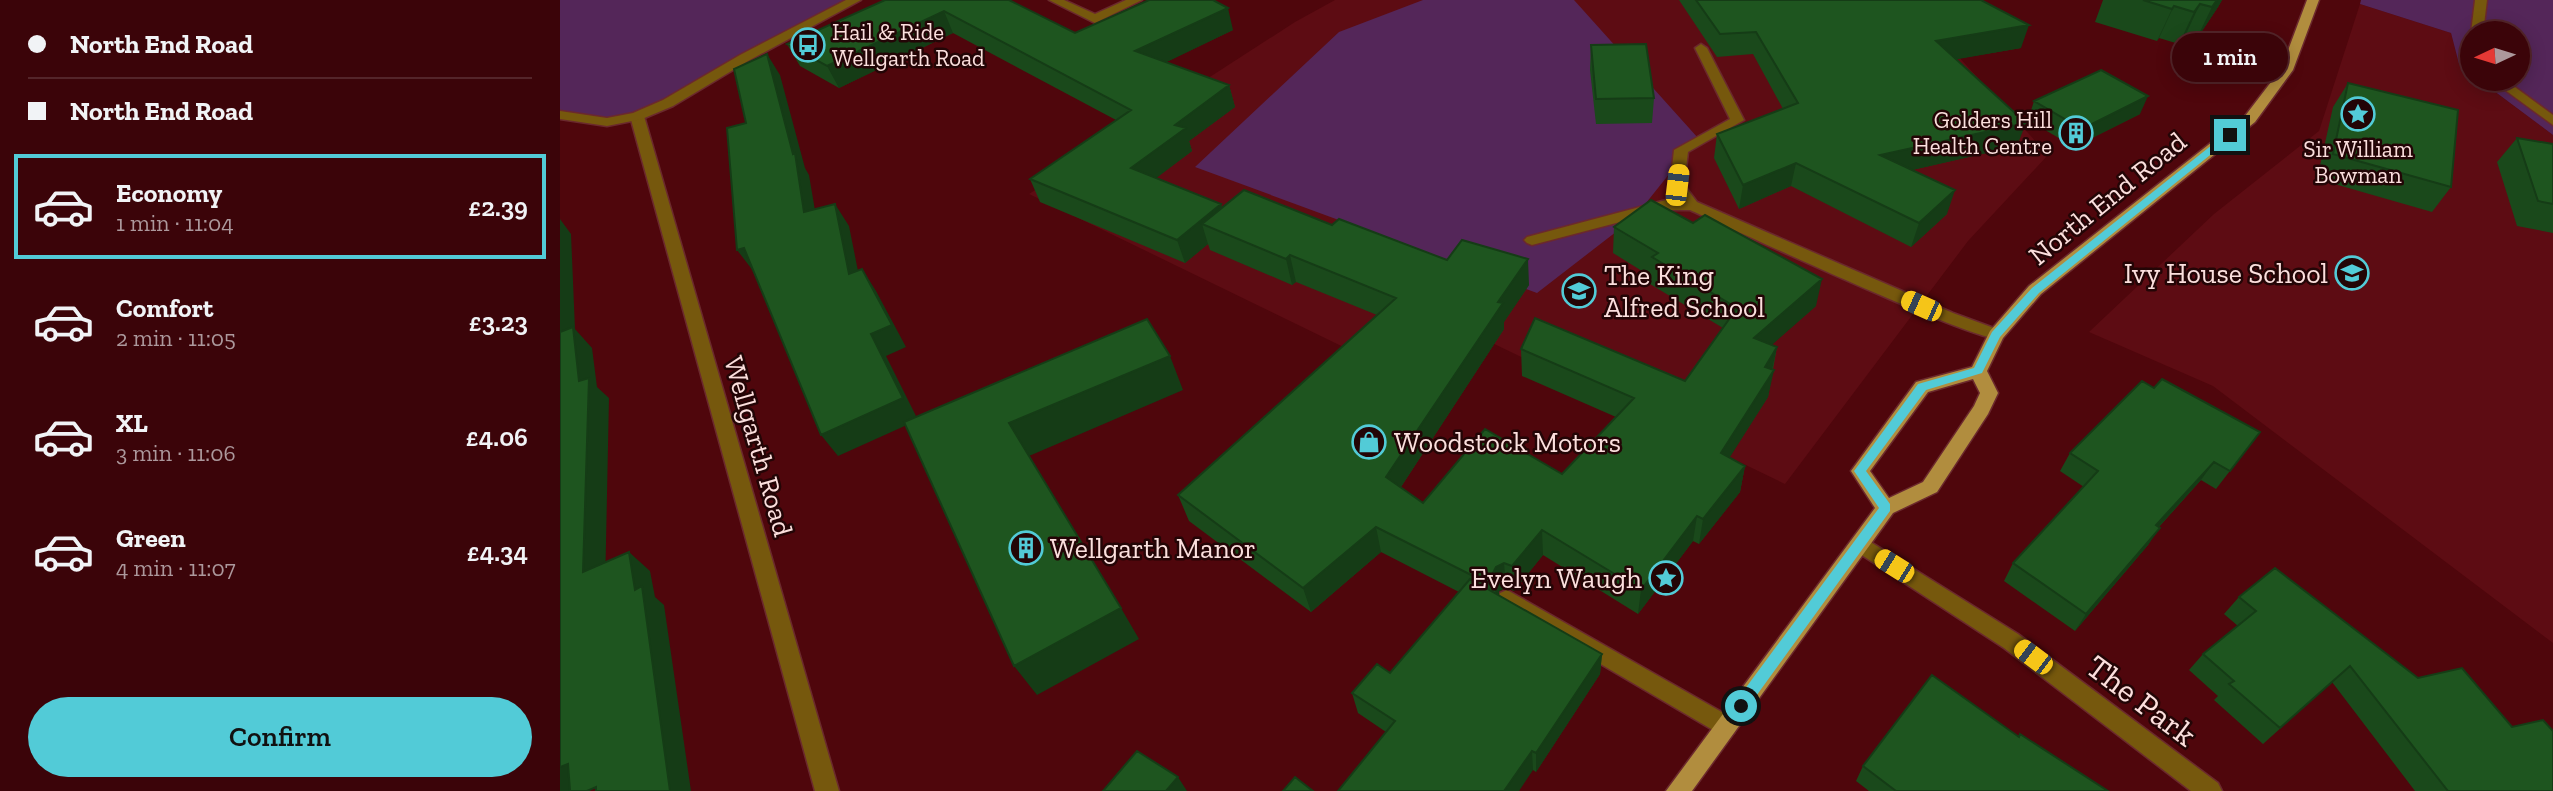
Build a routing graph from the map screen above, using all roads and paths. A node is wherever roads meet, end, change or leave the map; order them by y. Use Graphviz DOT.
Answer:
graph roads {
  1 [pos="855,0"];
  2 [pos="1055,0"];
  3 [pos="1136,0"];
  4 [pos="2313,0"];
  5 [pos="2481,0"];
  6 [pos="2478,21"];
  7 [pos="1701,48"];
  8 [pos="2512,91"];
  9 [pos="560,115"];
  10 [pos="637,116"];
  11 [pos="2553,121"];
  12 [pos="1692,205"];
  13 [pos="1532,240"];
  14 [pos="1996,335"];
  15 [pos="1978,370"];
  16 [pos="1886,508"];
  17 [pos="1861,544"];
  18 [pos="1507,600"];
  19 [pos="1726,726"];
  20 [pos="827,791"];
  21 [pos="1678,791"];
  22 [pos="2210,791"];
  1 -- 10 [label="street"];
  2 -- 3 [label="street"];
  4 -- 14 [label="main road, North End Road"];
  5 -- 6 [label="street"];
  7 -- 12 [label="street"];
  8 -- 11 [label="street"];
  9 -- 10 [label="street"];
  10 -- 20 [label="street, Wellgarth Road"];
  12 -- 13 [label="street"];
  12 -- 14 [label="street"];
  14 -- 15 [label="main road, North End Road"];
  15 -- 16 [label="main road"];
  15 -- 16 [label="main road"];
  16 -- 17 [label="main road"];
  17 -- 19 [label="main road"];
  17 -- 22 [label="street, The Park"];
  18 -- 19 [label="street"];
  19 -- 21 [label="main road"];
}
